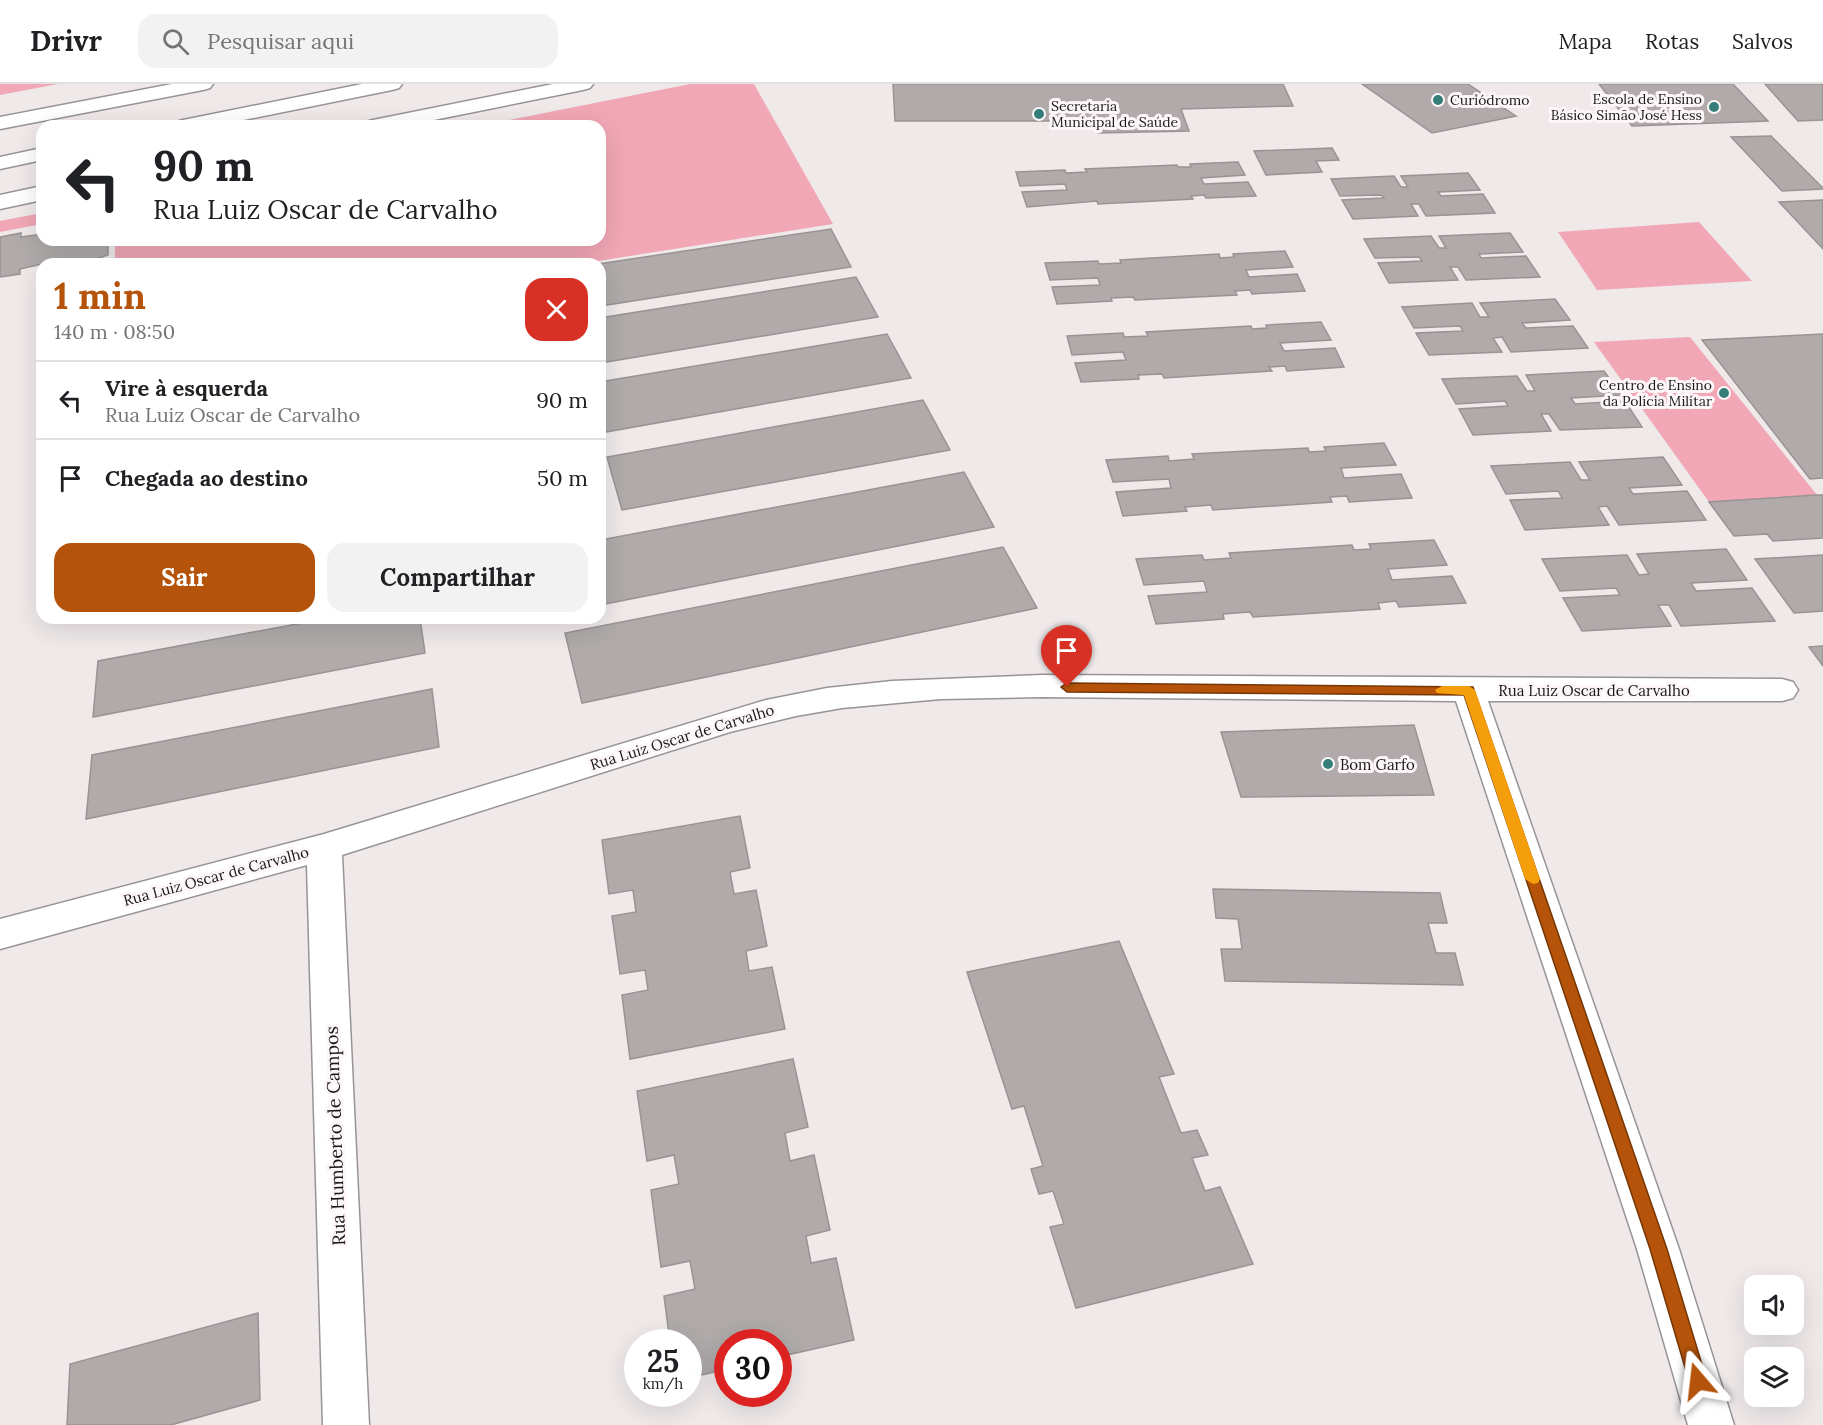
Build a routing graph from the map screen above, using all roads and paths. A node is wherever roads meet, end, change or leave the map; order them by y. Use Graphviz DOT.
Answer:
graph roads {
  1 [pos="203,84"];
  2 [pos="392,84"];
  3 [pos="583,84"];
  4 [pos="213,120"];
  5 [pos="403,120"];
  6 [pos="0,123"];
  7 [pos="36,155"];
  8 [pos="0,163"];
  9 [pos="36,194"];
  10 [pos="0,202"];
  11 [pos="1469,690"];
  12 [pos="1782,690"];
  13 [pos="324,846"];
  14 [pos="0,934"];
  15 [pos="346,1425"];
  16 [pos="1711,1425"];
  1 -- 6 [label="street"];
  2 -- 4 [label="street"];
  3 -- 5 [label="street"];
  7 -- 8 [label="street"];
  9 -- 10 [label="street"];
  11 -- 12 [label="street, Rua Luiz Oscar de Carvalho"];
  11 -- 13 [label="street, Rua Luiz Oscar de Carvalho"];
  11 -- 16 [label="street"];
  13 -- 14 [label="street, Rua Luiz Oscar de Carvalho"];
  13 -- 15 [label="street, Rua Humberto de Campos"];
}
